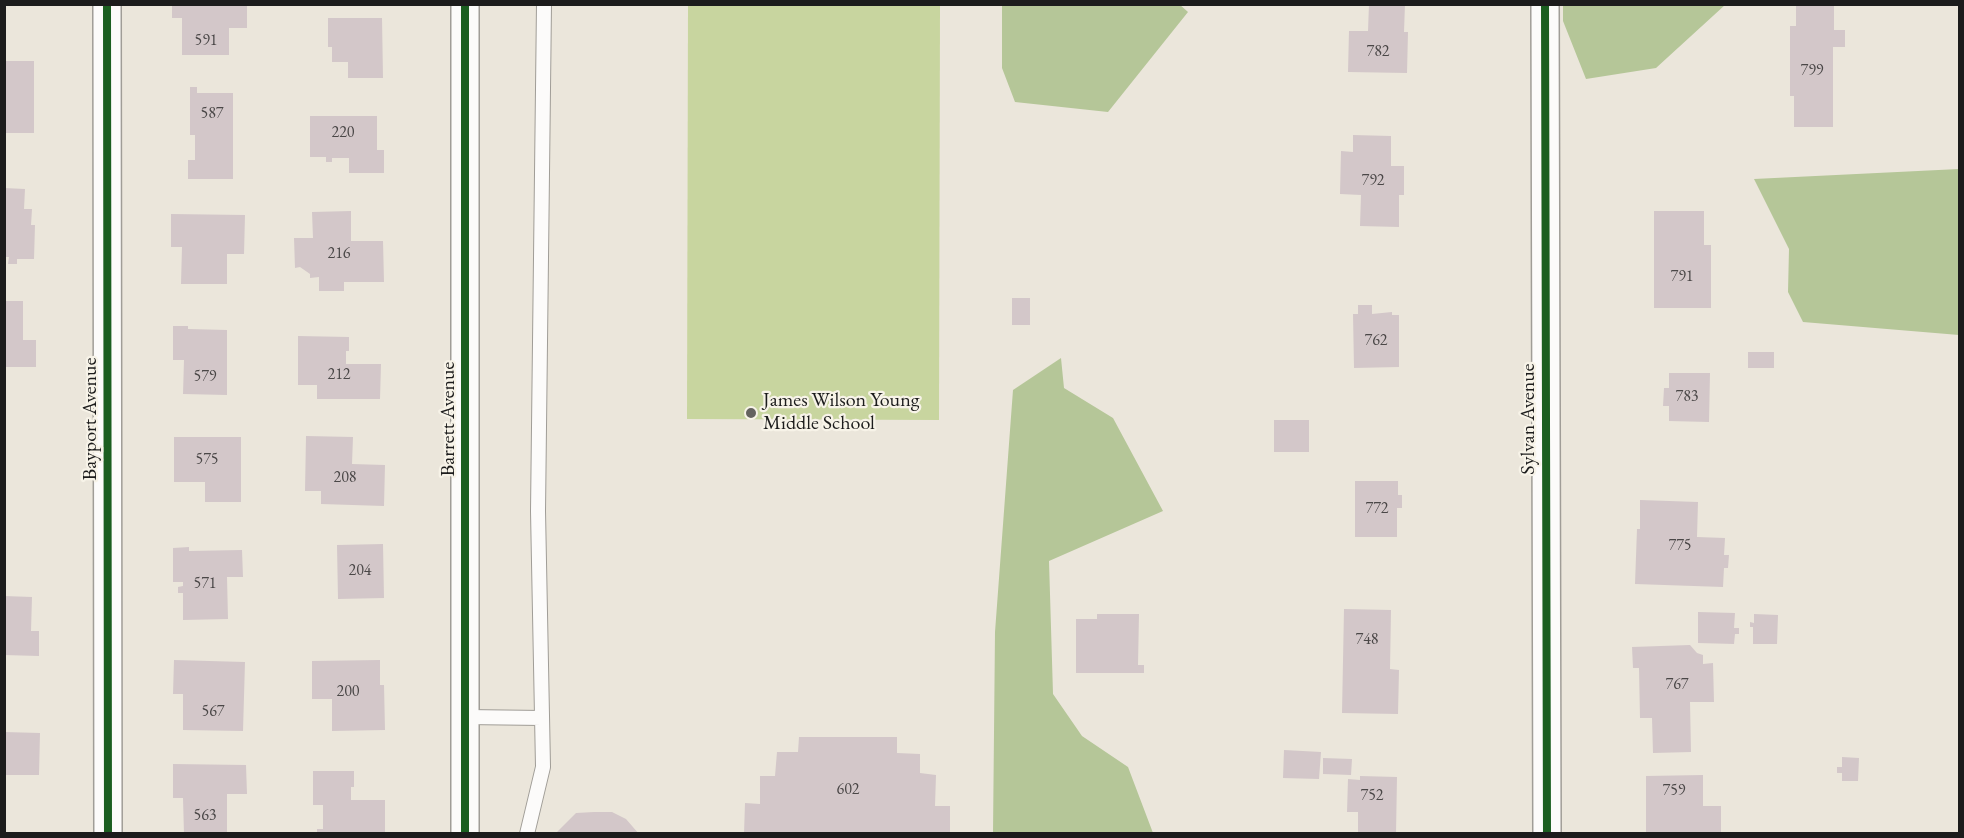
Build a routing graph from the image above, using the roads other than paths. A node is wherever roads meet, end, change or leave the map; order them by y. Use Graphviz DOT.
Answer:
graph roads {
  1 [pos="107,4"];
  2 [pos="465,4"];
  3 [pos="544,4"];
  4 [pos="1545,4"];
  5 [pos="466,717"];
  6 [pos="542,718"];
  7 [pos="108,834"];
  8 [pos="465,834"];
  9 [pos="527,834"];
  10 [pos="1547,834"];
  1 -- 7 [label="street, Bayport Avenue"];
  2 -- 5 [label="street, Barrett Avenue"];
  3 -- 6 [label="lane"];
  4 -- 10 [label="street, Sylvan Avenue"];
  5 -- 6 [label="lane"];
  5 -- 8 [label="street, Barrett Avenue"];
  6 -- 9 [label="lane"];
}
